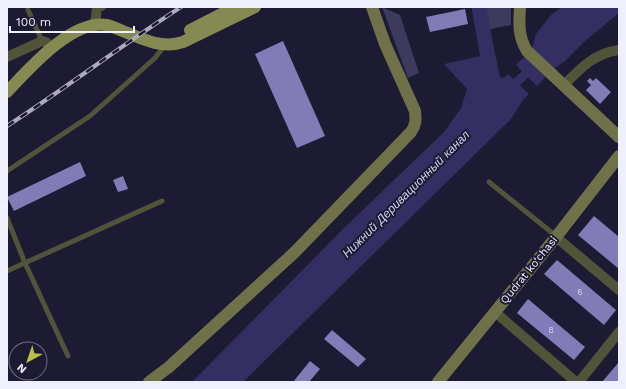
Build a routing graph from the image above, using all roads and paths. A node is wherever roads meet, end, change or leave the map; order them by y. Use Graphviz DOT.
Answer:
graph roads {
  1 [pos="236,7"];
  2 [pos="255,7"];
  3 [pos="372,7"];
  4 [pos="520,7"];
  5 [pos="28,10"];
  6 [pos="96,17"];
  7 [pos="168,42"];
  8 [pos="47,44"];
  9 [pos="619,50"];
  10 [pos="7,57"];
  11 [pos="7,81"];
  12 [pos="563,86"];
  13 [pos="7,92"];
  14 [pos="619,137"];
  15 [pos="619,156"];
  16 [pos="7,171"];
  17 [pos="488,182"];
  18 [pos="162,201"];
  19 [pos="7,218"];
  20 [pos="556,237"];
  21 [pos="26,263"];
  22 [pos="7,271"];
  23 [pos="619,290"];
  24 [pos="495,312"];
  25 [pos="619,332"];
  26 [pos="68,356"];
  27 [pos="148,382"];
  28 [pos="438,382"];
  29 [pos="576,382"];
  30 [pos="579,382"];
  1 -- 7 [label="main road"];
  2 -- 7 [label="main road"];
  3 -- 27 [label="street"];
  4 -- 12 [label="street"];
  5 -- 8 [label="lane"];
  6 -- 7 [label="main road"];
  6 -- 8 [label="main road"];
  7 -- 16 [label="lane"];
  8 -- 10 [label="street"];
  8 -- 11 [label="main road"];
  8 -- 13 [label="main road"];
  9 -- 12 [label="street"];
  12 -- 14 [label="street"];
  15 -- 20 [label="street, Qudrat ko‘chasi"];
  17 -- 20 [label="lane"];
  18 -- 21 [label="lane"];
  19 -- 21 [label="lane"];
  20 -- 23 [label="street"];
  20 -- 24 [label="street, Qudrat ko‘chasi"];
  21 -- 22 [label="lane"];
  21 -- 26 [label="lane"];
  24 -- 28 [label="street, Qudrat ko‘chasi"];
  24 -- 29 [label="street"];
  25 -- 30 [label="street"];
}
